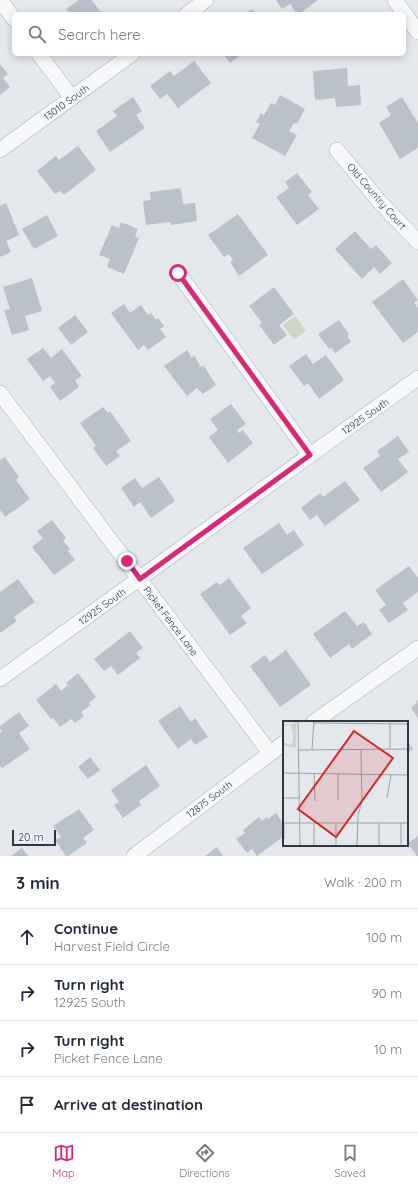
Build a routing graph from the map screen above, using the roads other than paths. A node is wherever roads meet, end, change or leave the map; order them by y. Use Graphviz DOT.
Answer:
graph roads {
  1 [pos="0,0"];
  2 [pos="206,0"];
  3 [pos="395,0"];
  4 [pos="190,12"];
  5 [pos="404,12"];
  6 [pos="406,15"];
  7 [pos="12,17"];
  8 [pos="418,32"];
  9 [pos="40,56"];
  10 [pos="129,56"];
  11 [pos="72,98"];
  12 [pos="0,150"];
  13 [pos="337,150"];
  14 [pos="418,242"];
  15 [pos="178,273"];
  16 [pos="418,378"];
  17 [pos="0,393"];
  18 [pos="310,455"];
  19 [pos="140,579"];
  20 [pos="418,648"];
  21 [pos="0,679"];
  22 [pos="315,721"];
  23 [pos="283,744"];
  24 [pos="270,753"];
  25 [pos="134,856"];
  1 -- 7 [label="street"];
  2 -- 4 [label="street"];
  3 -- 5 [label="street"];
  6 -- 8 [label="street"];
  9 -- 11 [label="street"];
  10 -- 11 [label="street, 13010 South"];
  11 -- 12 [label="street, 13010 South"];
  13 -- 14 [label="street, Old Country Court"];
  15 -- 18 [label="street"];
  16 -- 18 [label="street, 12925 South"];
  17 -- 19 [label="street, Picket Fence Lane"];
  18 -- 19 [label="street, 12925 South"];
  19 -- 21 [label="street, 12925 South"];
  19 -- 24 [label="street, Picket Fence Lane"];
  20 -- 22 [label="street"];
  23 -- 24 [label="street, 12875 South"];
  24 -- 25 [label="street, 12875 South"];
}
